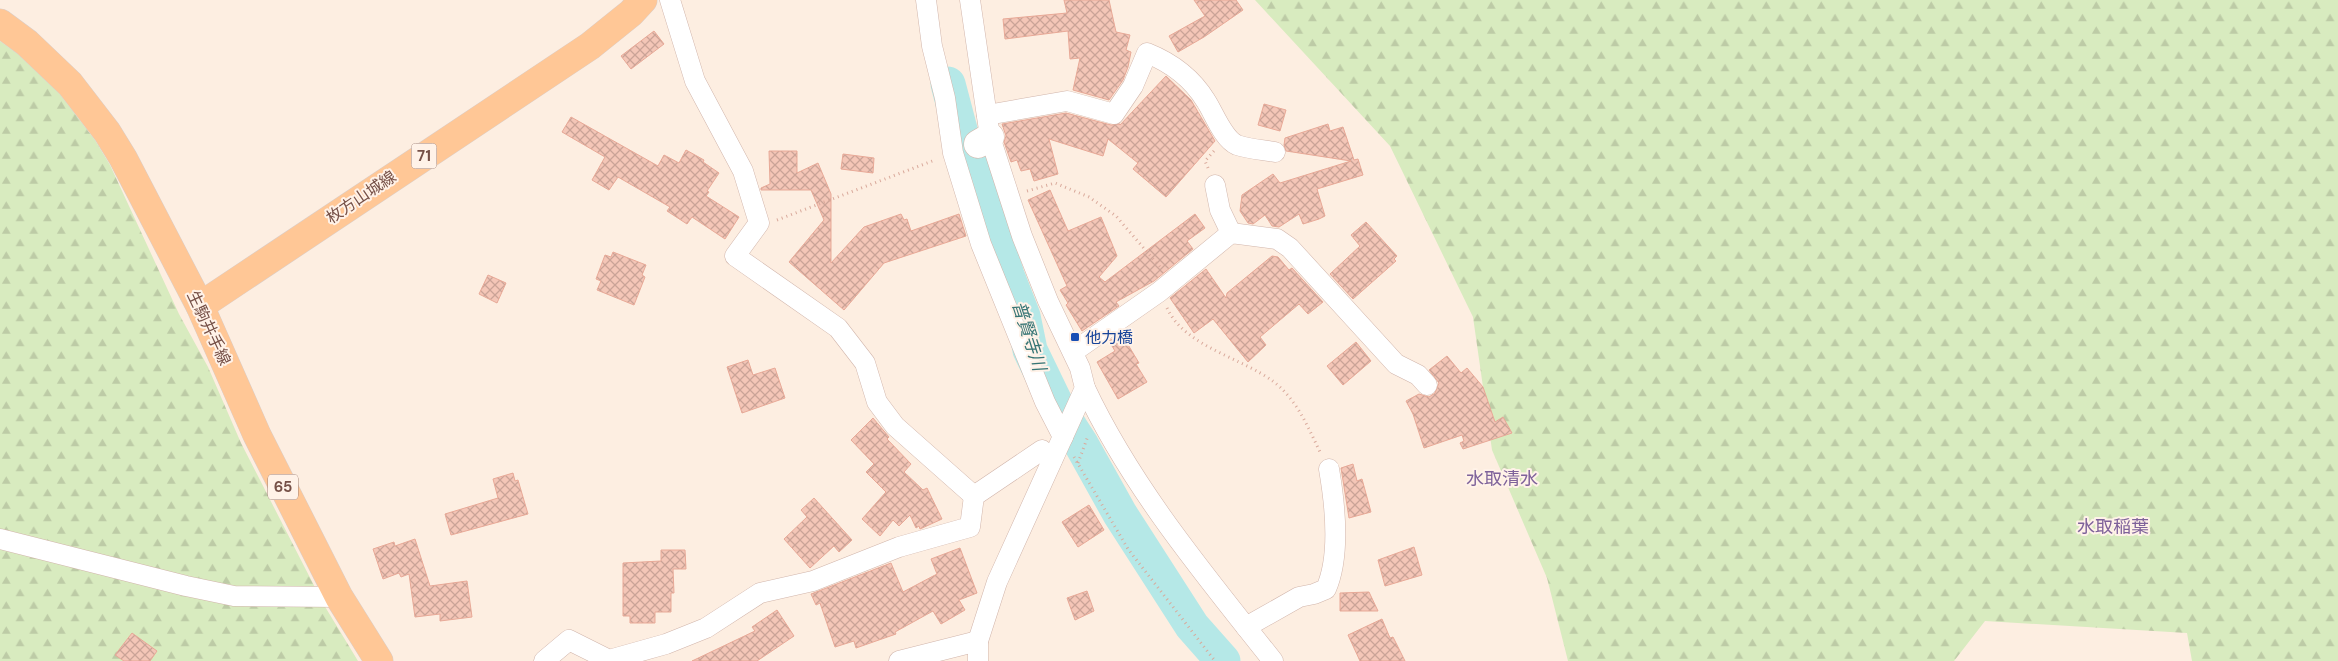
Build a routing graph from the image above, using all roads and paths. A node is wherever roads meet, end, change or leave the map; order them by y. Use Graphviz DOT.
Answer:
graph roads {
  1 [pos="643,0"];
  2 [pos="670,0"];
  3 [pos="926,0"];
  4 [pos="970,0"];
  5 [pos="0,23"];
  6 [pos="1228,136"];
  7 [pos="977,137"];
  8 [pos="1275,152"];
  9 [pos="1216,185"];
  10 [pos="1009,196"];
  11 [pos="759,223"];
  12 [pos="1231,233"];
  13 [pos="1160,292"];
  14 [pos="200,306"];
  15 [pos="1073,352"];
  16 [pos="1427,385"];
  17 [pos="1085,388"];
  18 [pos="1064,434"];
  19 [pos="1052,460"];
  20 [pos="1329,469"];
  21 [pos="974,496"];
  22 [pos="0,539"];
  23 [pos="339,597"];
  24 [pos="1246,627"];
  25 [pos="978,641"];
  26 [pos="379,661"];
  27 [pos="544,661"];
  28 [pos="899,661"];
  29 [pos="978,661"];
  30 [pos="1215,661"];
  31 [pos="1273,661"];
  1 -- 14 [label="main road, 枚方山城線 / 71"];
  2 -- 11 [label="street"];
  3 -- 7 [label="street"];
  4 -- 7 [label="street"];
  5 -- 14 [label="main road, 生駒井手線 / 65"];
  6 -- 7 [label="street"];
  6 -- 8 [label="street"];
  6 -- 9 [label="path"];
  7 -- 10 [label="street"];
  7 -- 11 [label="path"];
  7 -- 18 [label="street"];
  9 -- 12 [label="street"];
  10 -- 13 [label="path"];
  10 -- 15 [label="street"];
  11 -- 21 [label="street"];
  12 -- 13 [label="street"];
  12 -- 16 [label="street"];
  13 -- 15 [label="street"];
  13 -- 20 [label="path"];
  14 -- 23 [label="main road, 生駒井手線 / 65"];
  15 -- 17 [label="street"];
  17 -- 18 [label="street"];
  17 -- 24 [label="street"];
  18 -- 19 [label="street"];
  18 -- 30 [label="path"];
  19 -- 21 [label="street"];
  19 -- 25 [label="street"];
  20 -- 24 [label="street"];
  21 -- 27 [label="street"];
  22 -- 23 [label="street"];
  23 -- 26 [label="main road, 生駒井手線 / 65"];
  24 -- 31 [label="street"];
  25 -- 28 [label="street"];
  25 -- 29 [label="street"];
}
